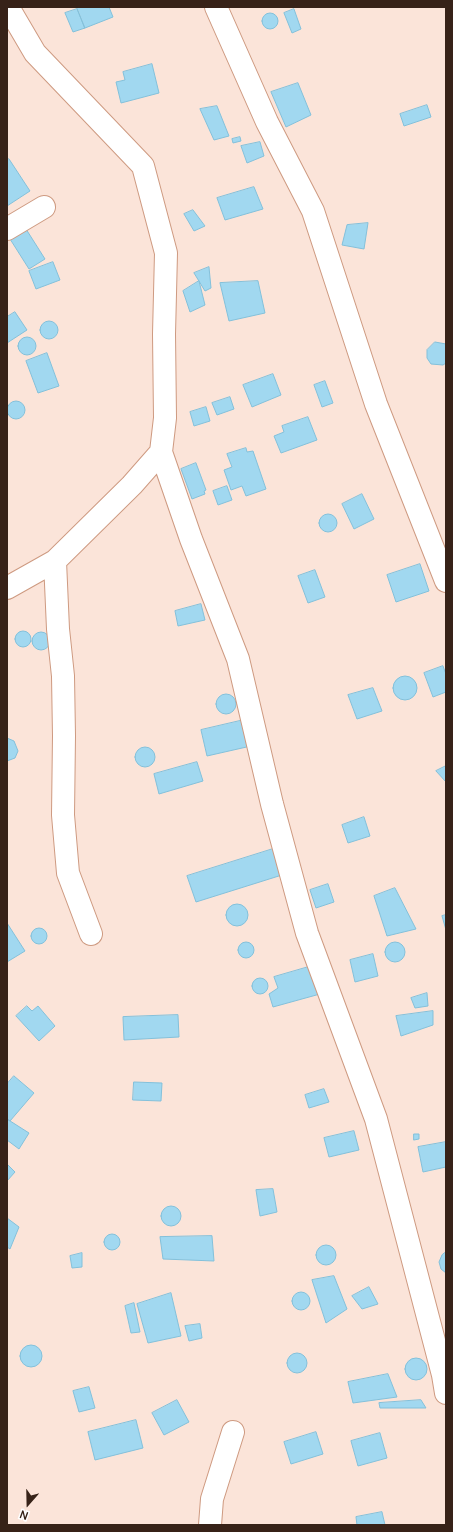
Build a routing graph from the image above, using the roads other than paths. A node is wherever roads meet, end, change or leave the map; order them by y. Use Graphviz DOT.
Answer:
graph roads {
  1 [pos="8,7"];
  2 [pos="216,7"];
  3 [pos="44,207"];
  4 [pos="7,229"];
  5 [pos="161,452"];
  6 [pos="55,562"];
  7 [pos="446,581"];
  8 [pos="7,588"];
  9 [pos="91,934"];
  10 [pos="445,1380"];
  11 [pos="233,1432"];
  12 [pos="210,1525"];
  1 -- 5 [label="street"];
  2 -- 7 [label="street"];
  3 -- 4 [label="street"];
  5 -- 6 [label="street"];
  5 -- 10 [label="street"];
  6 -- 8 [label="street"];
  6 -- 9 [label="street"];
  11 -- 12 [label="street"];
}
